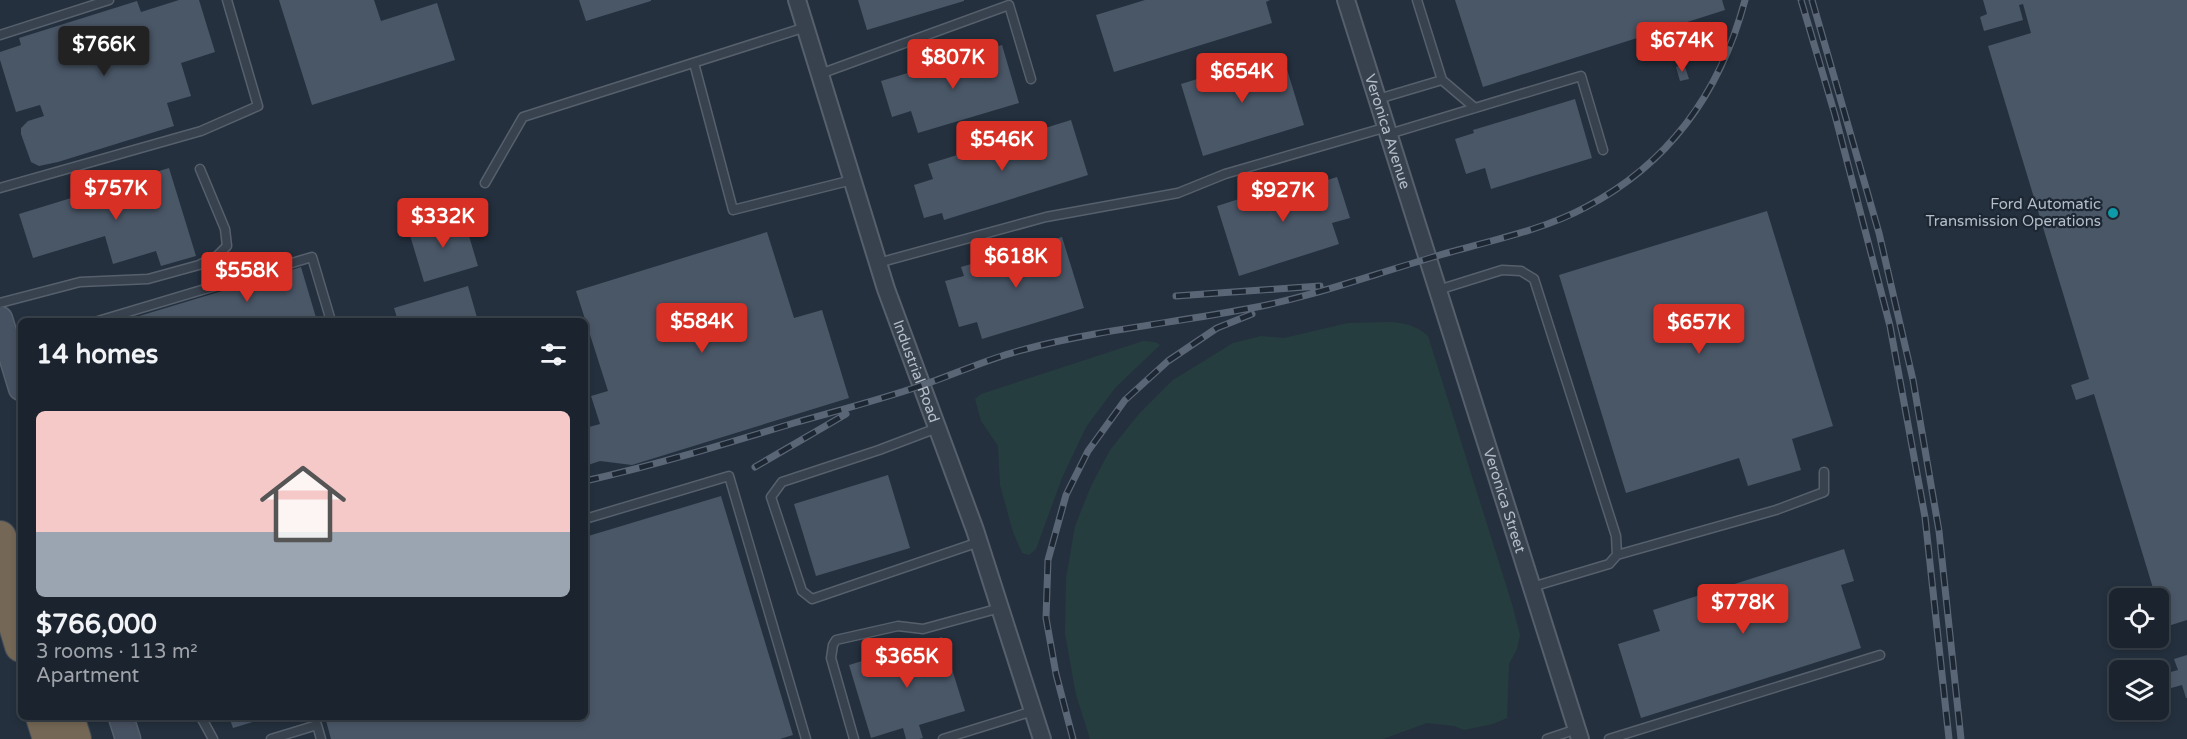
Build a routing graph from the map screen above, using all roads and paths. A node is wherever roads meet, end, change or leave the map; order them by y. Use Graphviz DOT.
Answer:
graph roads {
  1 [pos="109,0"];
  2 [pos="227,0"];
  3 [pos="797,0"];
  4 [pos="1347,0"];
  5 [pos="1417,0"];
  6 [pos="1009,3"];
  7 [pos="806,27"];
  8 [pos="0,35"];
  9 [pos="694,63"];
  10 [pos="820,74"];
  11 [pos="1031,79"];
  12 [pos="1442,80"];
  13 [pos="1378,99"];
  14 [pos="1475,108"];
  15 [pos="1388,130"];
  16 [pos="1603,150"];
  17 [pos="200,169"];
  18 [pos="852,180"];
  19 [pos="485,183"];
  20 [pos="0,188"];
  21 [pos="1430,262"];
  22 [pos="878,263"];
  23 [pos="1438,291"];
  24 [pos="0,303"];
  25 [pos="108,318"];
  26 [pos="330,318"];
  27 [pos="0,319"];
  28 [pos="15,347"];
  29 [pos="18,368"];
  30 [pos="937,428"];
  31 [pos="1824,472"];
  32 [pos="588,518"];
  33 [pos="0,537"];
  34 [pos="979,542"];
  35 [pos="1617,555"];
  36 [pos="0,576"];
  37 [pos="18,581"];
  38 [pos="1532,587"];
  39 [pos="1000,608"];
  40 [pos="18,636"];
  41 [pos="1880,655"];
  42 [pos="1033,711"];
  43 [pos="43,720"];
  44 [pos="69,720"];
  45 [pos="122,720"];
  46 [pos="203,720"];
  47 [pos="1579,734"];
  48 [pos="49,739"];
  49 [pos="75,739"];
  50 [pos="128,739"];
  51 [pos="213,739"];
  52 [pos="271,739"];
  53 [pos="321,739"];
  54 [pos="806,739"];
  55 [pos="854,739"];
  56 [pos="943,739"];
  57 [pos="1042,739"];
  58 [pos="1546,739"];
  59 [pos="1610,739"];
  1 -- 8 [label="lane"];
  2 -- 20 [label="lane"];
  3 -- 7 [label="street, Industrial Road"];
  4 -- 13 [label="street, Veronica Avenue"];
  5 -- 12 [label="lane"];
  6 -- 10 [label="lane"];
  6 -- 11 [label="lane"];
  7 -- 9 [label="lane"];
  7 -- 10 [label="street, Industrial Road"];
  9 -- 18 [label="lane"];
  9 -- 19 [label="lane"];
  10 -- 18 [label="street, Industrial Road"];
  12 -- 13 [label="lane"];
  12 -- 14 [label="lane"];
  13 -- 15 [label="street, Veronica Avenue"];
  14 -- 15 [label="lane"];
  14 -- 16 [label="lane"];
  15 -- 21 [label="street, Veronica Avenue"];
  15 -- 22 [label="lane"];
  17 -- 24 [label="lane"];
  18 -- 22 [label="street, Industrial Road"];
  21 -- 23 [label="street, Veronica Street"];
  22 -- 30 [label="street, Industrial Road"];
  23 -- 35 [label="lane"];
  23 -- 38 [label="street, Veronica Street"];
  25 -- 26 [label="lane"];
  27 -- 28 [label="main road"];
  28 -- 29 [label="main road"];
  30 -- 34 [label="street, Industrial Road"];
  30 -- 34 [label="lane"];
  31 -- 35 [label="lane"];
  32 -- 54 [label="lane"];
  33 -- 37 [label="highway"];
  34 -- 39 [label="street, Industrial Road"];
  35 -- 38 [label="lane"];
  36 -- 40 [label="highway"];
  38 -- 47 [label="street, Veronica Street"];
  39 -- 42 [label="street, Industrial Road"];
  39 -- 55 [label="lane"];
  41 -- 59 [label="lane"];
  42 -- 56 [label="lane"];
  42 -- 57 [label="street, Industrial Road"];
  43 -- 48 [label="highway"];
  44 -- 49 [label="highway"];
  45 -- 50 [label="main road"];
  46 -- 51 [label="lane"];
  47 -- 58 [label="lane"];
  52 -- 53 [label="lane"];
}
